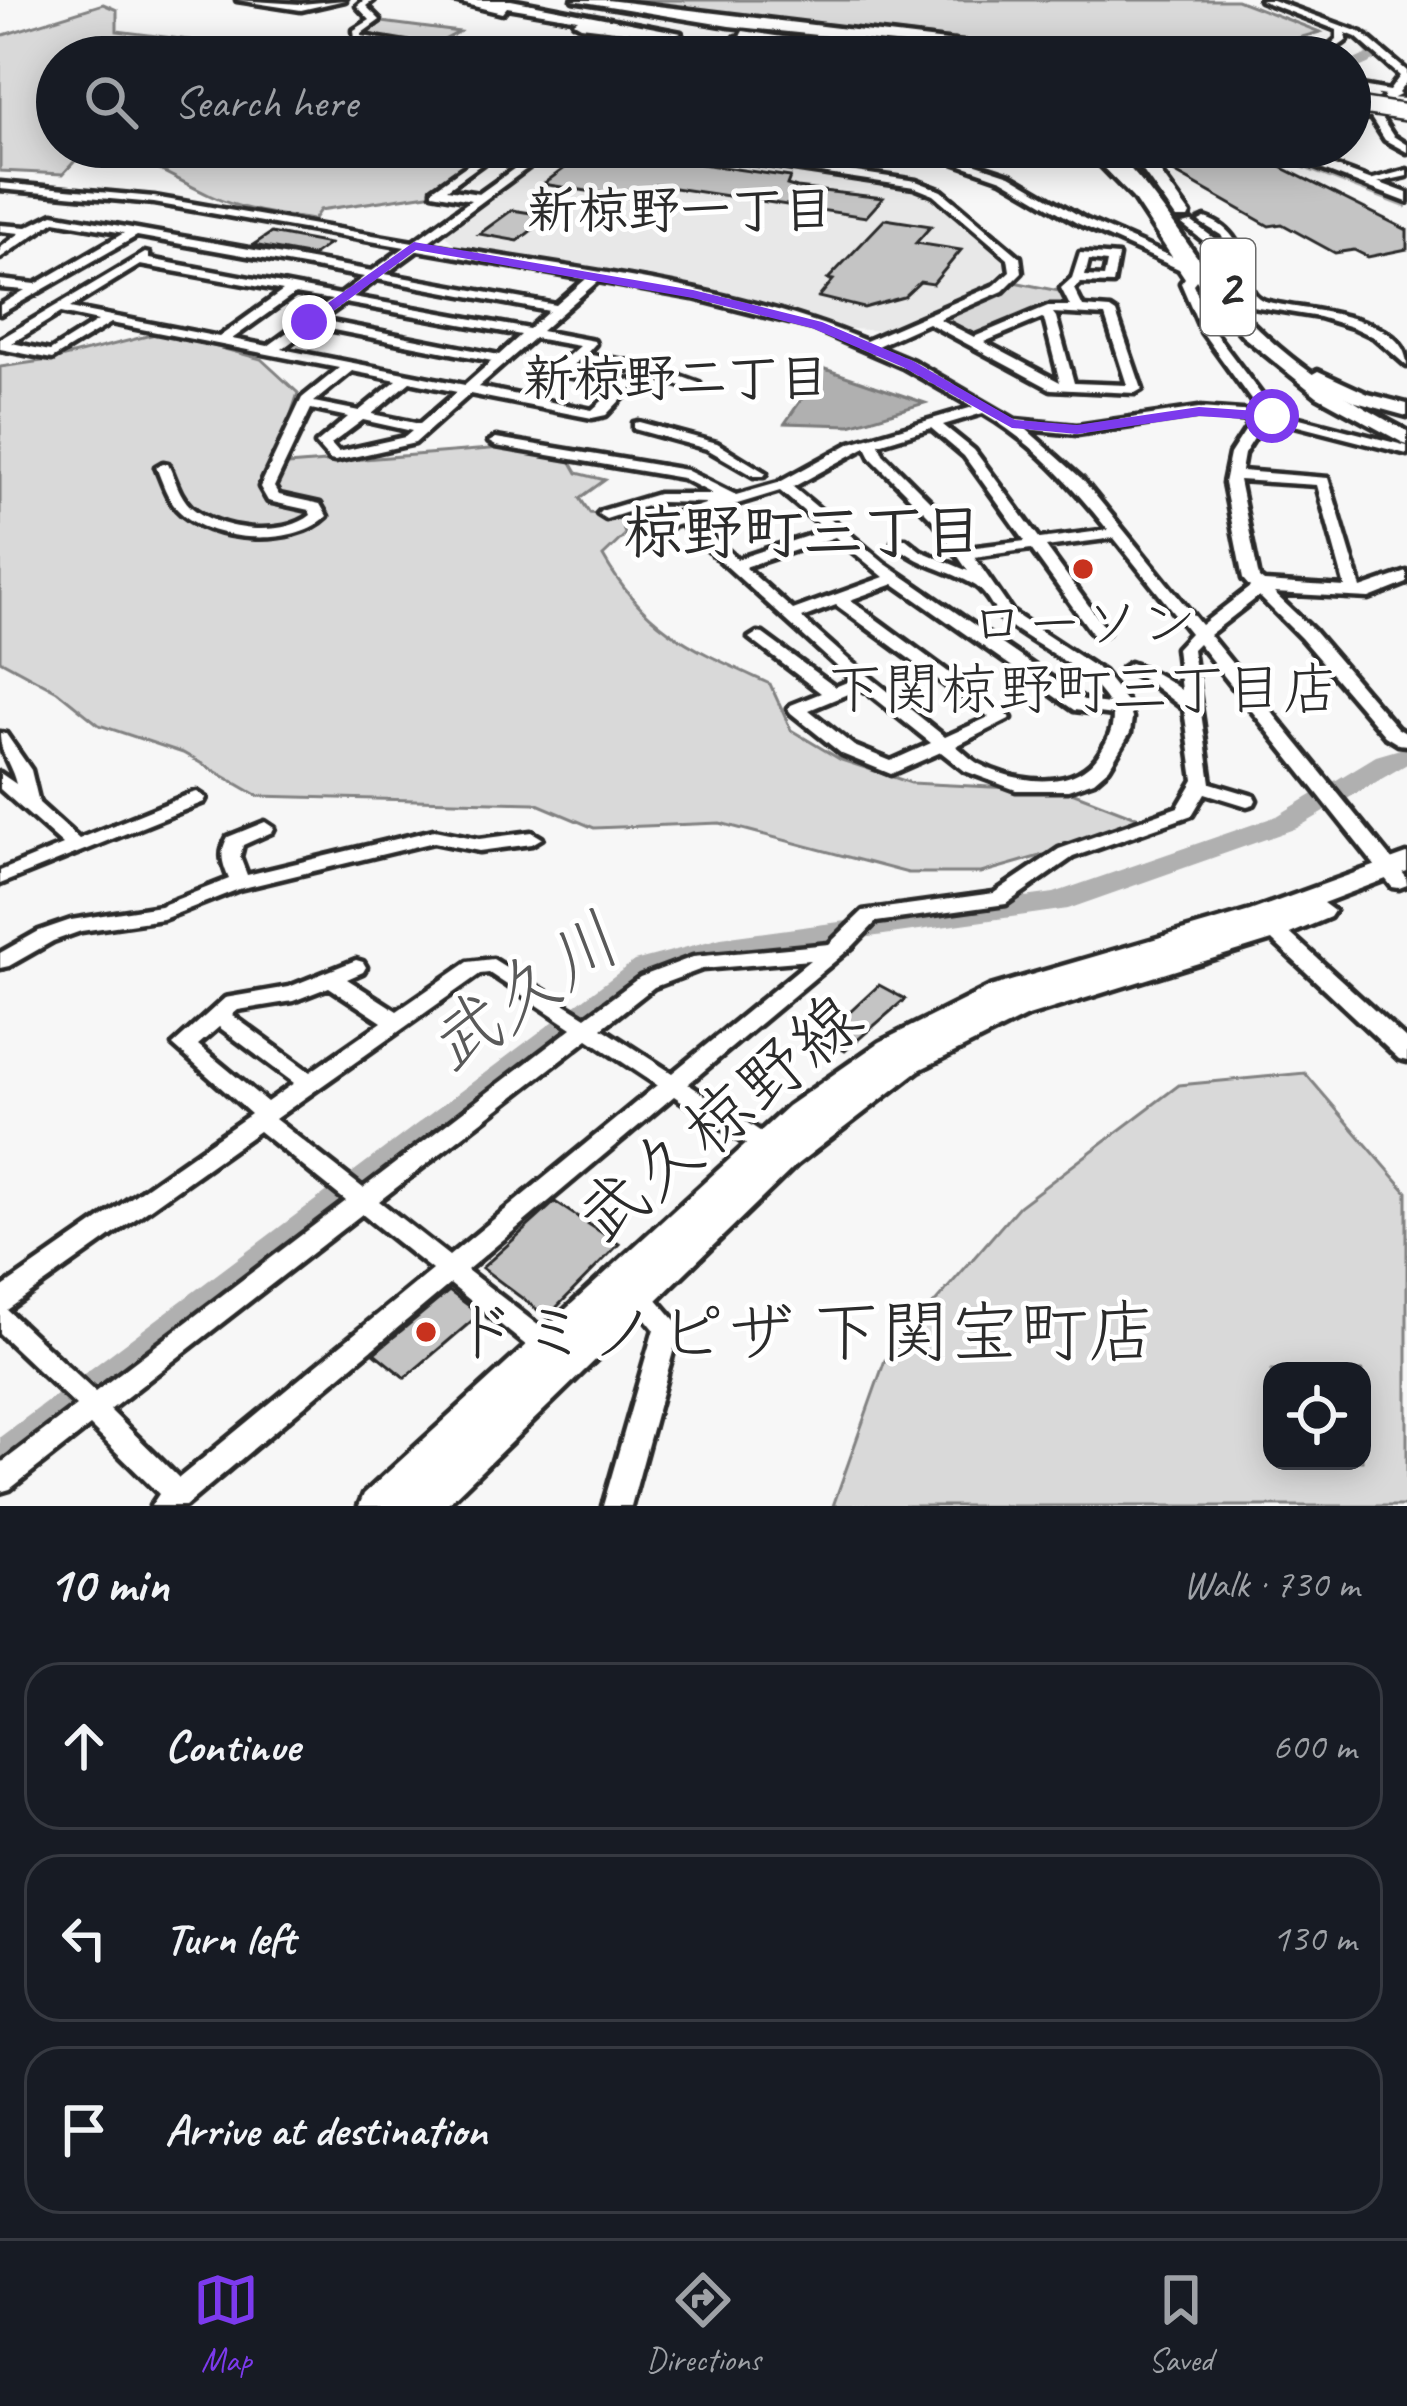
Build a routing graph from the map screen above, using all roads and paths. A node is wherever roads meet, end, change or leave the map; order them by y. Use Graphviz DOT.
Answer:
graph roads {
  1 [pos="241,0"];
  2 [pos="341,0"];
  3 [pos="370,0"];
  4 [pos="456,0"];
  5 [pos="486,0"];
  6 [pos="556,0"];
  7 [pos="580,0"];
  8 [pos="1264,0"];
  9 [pos="1341,30"];
  10 [pos="688,35"];
  11 [pos="358,36"];
  12 [pos="722,36"];
  13 [pos="825,36"];
  14 [pos="862,36"];
  15 [pos="1341,36"];
  16 [pos="1355,36"];
  17 [pos="1371,45"];
  18 [pos="1406,75"];
  19 [pos="1371,103"];
  20 [pos="1403,104"];
  21 [pos="1371,116"];
  22 [pos="1407,148"];
  23 [pos="469,168"];
  24 [pos="522,168"];
  25 [pos="825,168"];
  26 [pos="979,168"];
  27 [pos="1118,168"];
  28 [pos="1122,168"];
  29 [pos="1152,168"];
  30 [pos="1158,168"];
  31 [pos="1334,168"];
  32 [pos="1407,172"];
  33 [pos="1161,178"];
  34 [pos="1371,181"];
  35 [pos="0,186"];
  36 [pos="1407,195"];
  37 [pos="480,198"];
  38 [pos="1197,222"];
  39 [pos="0,228"];
  40 [pos="29,231"];
  41 [pos="135,232"];
  42 [pos="173,239"];
  43 [pos="414,245"];
  44 [pos="0,254"];
  45 [pos="139,260"];
  46 [pos="1184,267"];
  47 [pos="374,275"];
  48 [pos="595,277"];
  49 [pos="1078,279"];
  50 [pos="0,284"];
  51 [pos="37,289"];
  52 [pos="294,289"];
  53 [pos="342,298"];
  54 [pos="559,309"];
  55 [pos="0,310"];
  56 [pos="58,310"];
  57 [pos="1078,310"];
  58 [pos="1043,313"];
  59 [pos="928,318"];
  60 [pos="109,319"];
  61 [pos="309,322"];
  62 [pos="531,333"];
  63 [pos="221,340"];
  64 [pos="976,341"];
  65 [pos="868,345"];
  66 [pos="6,346"];
  67 [pos="272,350"];
  68 [pos="576,356"];
  69 [pos="500,359"];
  70 [pos="1407,362"];
  71 [pos="350,366"];
  72 [pos="560,371"];
  73 [pos="1318,376"];
  74 [pos="408,377"];
  75 [pos="694,386"];
  76 [pos="1068,387"];
  77 [pos="464,389"];
  78 [pos="526,401"];
  79 [pos="307,404"];
  80 [pos="986,408"];
  81 [pos="1407,410"];
  82 [pos="1260,415"];
  83 [pos="359,417"];
  84 [pos="934,424"];
  85 [pos="1012,424"];
  86 [pos="639,426"];
  87 [pos="1407,428"];
  88 [pos="423,429"];
  89 [pos="687,439"];
  90 [pos="1407,439"];
  91 [pos="496,442"];
  92 [pos="872,442"];
  93 [pos="1407,450"];
  94 [pos="163,467"];
  95 [pos="658,469"];
  96 [pos="759,473"];
  97 [pos="1232,475"];
  98 [pos="783,486"];
  99 [pos="734,500"];
  100 [pos="606,514"];
  101 [pos="683,518"];
  102 [pos="644,530"];
  103 [pos="836,532"];
  104 [pos="1119,533"];
  105 [pos="901,542"];
  106 [pos="1035,543"];
  107 [pos="965,553"];
  108 [pos="735,565"];
  109 [pos="1407,577"];
  110 [pos="896,578"];
  111 [pos="984,584"];
  112 [pos="1260,587"];
  113 [pos="1354,593"];
  114 [pos="838,599"];
  115 [pos="792,616"];
  116 [pos="1100,632"];
  117 [pos="1198,633"];
  118 [pos="757,638"];
  119 [pos="1184,648"];
  120 [pos="1130,668"];
  121 [pos="1158,680"];
  122 [pos="864,681"];
  123 [pos="833,694"];
  124 [pos="1190,705"];
  125 [pos="1121,711"];
  126 [pos="0,738"];
  127 [pos="1404,740"];
  128 [pos="944,746"];
  129 [pos="0,779"];
  130 [pos="1202,786"];
  131 [pos="197,798"];
  132 [pos="1246,800"];
  133 [pos="30,802"];
  134 [pos="265,828"];
  135 [pos="532,838"];
  136 [pos="76,846"];
  137 [pos="1400,873"];
  138 [pos="0,878"];
  139 [pos="240,883"];
  140 [pos="1267,923"];
  141 [pos="838,946"];
  142 [pos="1,960"];
  143 [pos="356,967"];
  144 [pos="333,980"];
  145 [pos="218,1015"];
  146 [pos="398,1022"];
  147 [pos="577,1022"];
  148 [pos="1407,1053"];
  149 [pos="309,1084"];
  150 [pos="672,1084"];
  151 [pos="263,1116"];
  152 [pos="764,1144"];
  153 [pos="354,1194"];
  154 [pos="450,1272"];
  155 [pos="640,1297"];
  156 [pos="0,1302"];
  157 [pos="0,1318"];
  158 [pos="557,1355"];
  159 [pos="92,1408"];
  160 [pos="0,1480"];
  161 [pos="172,1500"];
  162 [pos="377,1506"];
  163 [pos="420,1506"];
  164 [pos="617,1506"];
  1 -- 2 [label="street"];
  3 -- 11 [label="street"];
  4 -- 10 [label="highway"];
  5 -- 12 [label="highway"];
  6 -- 13 [label="highway"];
  7 -- 14 [label="highway"];
  8 -- 9 [label="street"];
  9 -- 15 [label="street"];
  9 -- 16 [label="street"];
  17 -- 18 [label="street"];
  18 -- 20 [label="street"];
  19 -- 20 [label="highway, bridge"];
  21 -- 22 [label="street"];
  23 -- 37 [label="street"];
  24 -- 37 [label="street"];
  25 -- 59 [label="street"];
  26 -- 46 [label="street"];
  27 -- 46 [label="street"];
  28 -- 90 [label="highway, 2"];
  29 -- 33 [label="highway, 2"];
  30 -- 33 [label="highway"];
  31 -- 34 [label="main road"];
  32 -- 34 [label="street"];
  33 -- 38 [label="highway, 2"];
  34 -- 36 [label="main road"];
  35 -- 43 [label="street"];
  37 -- 43 [label="street"];
  38 -- 70 [label="street"];
  38 -- 73 [label="highway, 2"];
  39 -- 40 [label="street"];
  40 -- 41 [label="street"];
  40 -- 44 [label="street"];
  41 -- 42 [label="street"];
  41 -- 51 [label="street"];
  42 -- 45 [label="street"];
  42 -- 47 [label="street"];
  43 -- 47 [label="street"];
  43 -- 48 [label="street"];
  45 -- 52 [label="street"];
  45 -- 56 [label="street"];
  46 -- 82 [label="street"];
  47 -- 53 [label="street"];
  47 -- 54 [label="street"];
  48 -- 54 [label="street"];
  48 -- 65 [label="street"];
  49 -- 57 [label="street"];
  50 -- 51 [label="street"];
  51 -- 55 [label="street"];
  52 -- 53 [label="street"];
  52 -- 63 [label="street"];
  53 -- 61 [label="street"];
  53 -- 62 [label="street"];
  54 -- 62 [label="street"];
  56 -- 60 [label="street"];
  56 -- 66 [label="street"];
  57 -- 58 [label="street"];
  57 -- 76 [label="street"];
  58 -- 64 [label="street"];
  58 -- 76 [label="street"];
  59 -- 64 [label="street"];
  59 -- 65 [label="street"];
  60 -- 63 [label="street"];
  60 -- 66 [label="street"];
  61 -- 67 [label="street"];
  61 -- 69 [label="street"];
  62 -- 68 [label="street"];
  62 -- 69 [label="street"];
  63 -- 67 [label="street"];
  64 -- 76 [label="street"];
  65 -- 80 [label="street"];
  67 -- 71 [label="street"];
  68 -- 72 [label="street"];
  68 -- 75 [label="street"];
  69 -- 77 [label="street"];
  71 -- 74 [label="street"];
  71 -- 79 [label="street"];
  72 -- 78 [label="street"];
  72 -- 78 [label="street"];
  73 -- 81 [label="main road"];
  73 -- 87 [label="highway, 2"];
  74 -- 77 [label="street"];
  74 -- 83 [label="street"];
  77 -- 78 [label="street"];
  77 -- 88 [label="street"];
  79 -- 83 [label="street"];
  79 -- 94 [label="street"];
  80 -- 84 [label="street"];
  80 -- 85 [label="street"];
  82 -- 85 [label="street"];
  82 -- 93 [label="street"];
  82 -- 97 [label="street"];
  83 -- 88 [label="street"];
  83 -- 88 [label="street"];
  84 -- 92 [label="street"];
  84 -- 106 [label="street"];
  85 -- 104 [label="street"];
  86 -- 89 [label="street"];
  89 -- 95 [label="street"];
  89 -- 96 [label="street"];
  91 -- 95 [label="street"];
  92 -- 98 [label="street"];
  92 -- 107 [label="street"];
  95 -- 99 [label="street"];
  97 -- 112 [label="street"];
  97 -- 113 [label="street"];
  98 -- 99 [label="street"];
  98 -- 103 [label="street"];
  99 -- 100 [label="street"];
  99 -- 101 [label="street"];
  101 -- 102 [label="street"];
  101 -- 108 [label="street"];
  103 -- 108 [label="street"];
  103 -- 110 [label="street"];
  104 -- 106 [label="street"];
  104 -- 117 [label="street"];
  105 -- 111 [label="street"];
  106 -- 107 [label="street"];
  106 -- 116 [label="street"];
  107 -- 111 [label="street"];
  108 -- 115 [label="street"];
  109 -- 113 [label="street"];
  110 -- 114 [label="street"];
  110 -- 125 [label="street"];
  111 -- 125 [label="street"];
  112 -- 113 [label="street"];
  112 -- 117 [label="street"];
  112 -- 127 [label="street"];
  114 -- 115 [label="street"];
  114 -- 128 [label="street"];
  115 -- 122 [label="street"];
  117 -- 119 [label="street"];
  117 -- 137 [label="street"];
  118 -- 123 [label="street"];
  119 -- 121 [label="street"];
  119 -- 124 [label="street"];
  120 -- 121 [label="street"];
  121 -- 124 [label="street"];
  122 -- 123 [label="street"];
  122 -- 128 [label="street"];
  123 -- 128 [label="street"];
  124 -- 130 [label="street"];
  125 -- 128 [label="street"];
  126 -- 133 [label="street"];
  129 -- 133 [label="street"];
  130 -- 132 [label="street"];
  130 -- 141 [label="street"];
  131 -- 136 [label="street"];
  133 -- 136 [label="street"];
  134 -- 139 [label="street"];
  135 -- 139 [label="street"];
  136 -- 138 [label="street"];
  137 -- 140 [label="main road, 武久椋野線"];
  139 -- 142 [label="street"];
  140 -- 148 [label="street"];
  140 -- 152 [label="main road, 武久椋野線"];
  140 -- 155 [label="main road, 武久椋野線"];
  141 -- 147 [label="street"];
  141 -- 150 [label="street"];
  143 -- 144 [label="street"];
  144 -- 145 [label="street"];
  144 -- 146 [label="street"];
  145 -- 149 [label="street"];
  145 -- 151 [label="street"];
  146 -- 147 [label="street"];
  146 -- 149 [label="street"];
  147 -- 150 [label="street"];
  147 -- 153 [label="street"];
  149 -- 151 [label="street"];
  150 -- 152 [label="street"];
  150 -- 154 [label="street"];
  151 -- 153 [label="street"];
  151 -- 156 [label="street"];
  152 -- 158 [label="main road, 武久椋野線"];
  153 -- 154 [label="street"];
  153 -- 159 [label="street"];
  154 -- 158 [label="street"];
  154 -- 161 [label="street"];
  155 -- 158 [label="main road, 武久椋野線"];
  155 -- 164 [label="street"];
  157 -- 159 [label="street"];
  158 -- 162 [label="main road, 武久椋野線"];
  158 -- 163 [label="main road, 武久椋野線"];
  159 -- 160 [label="street"];
  159 -- 161 [label="street"];
}
